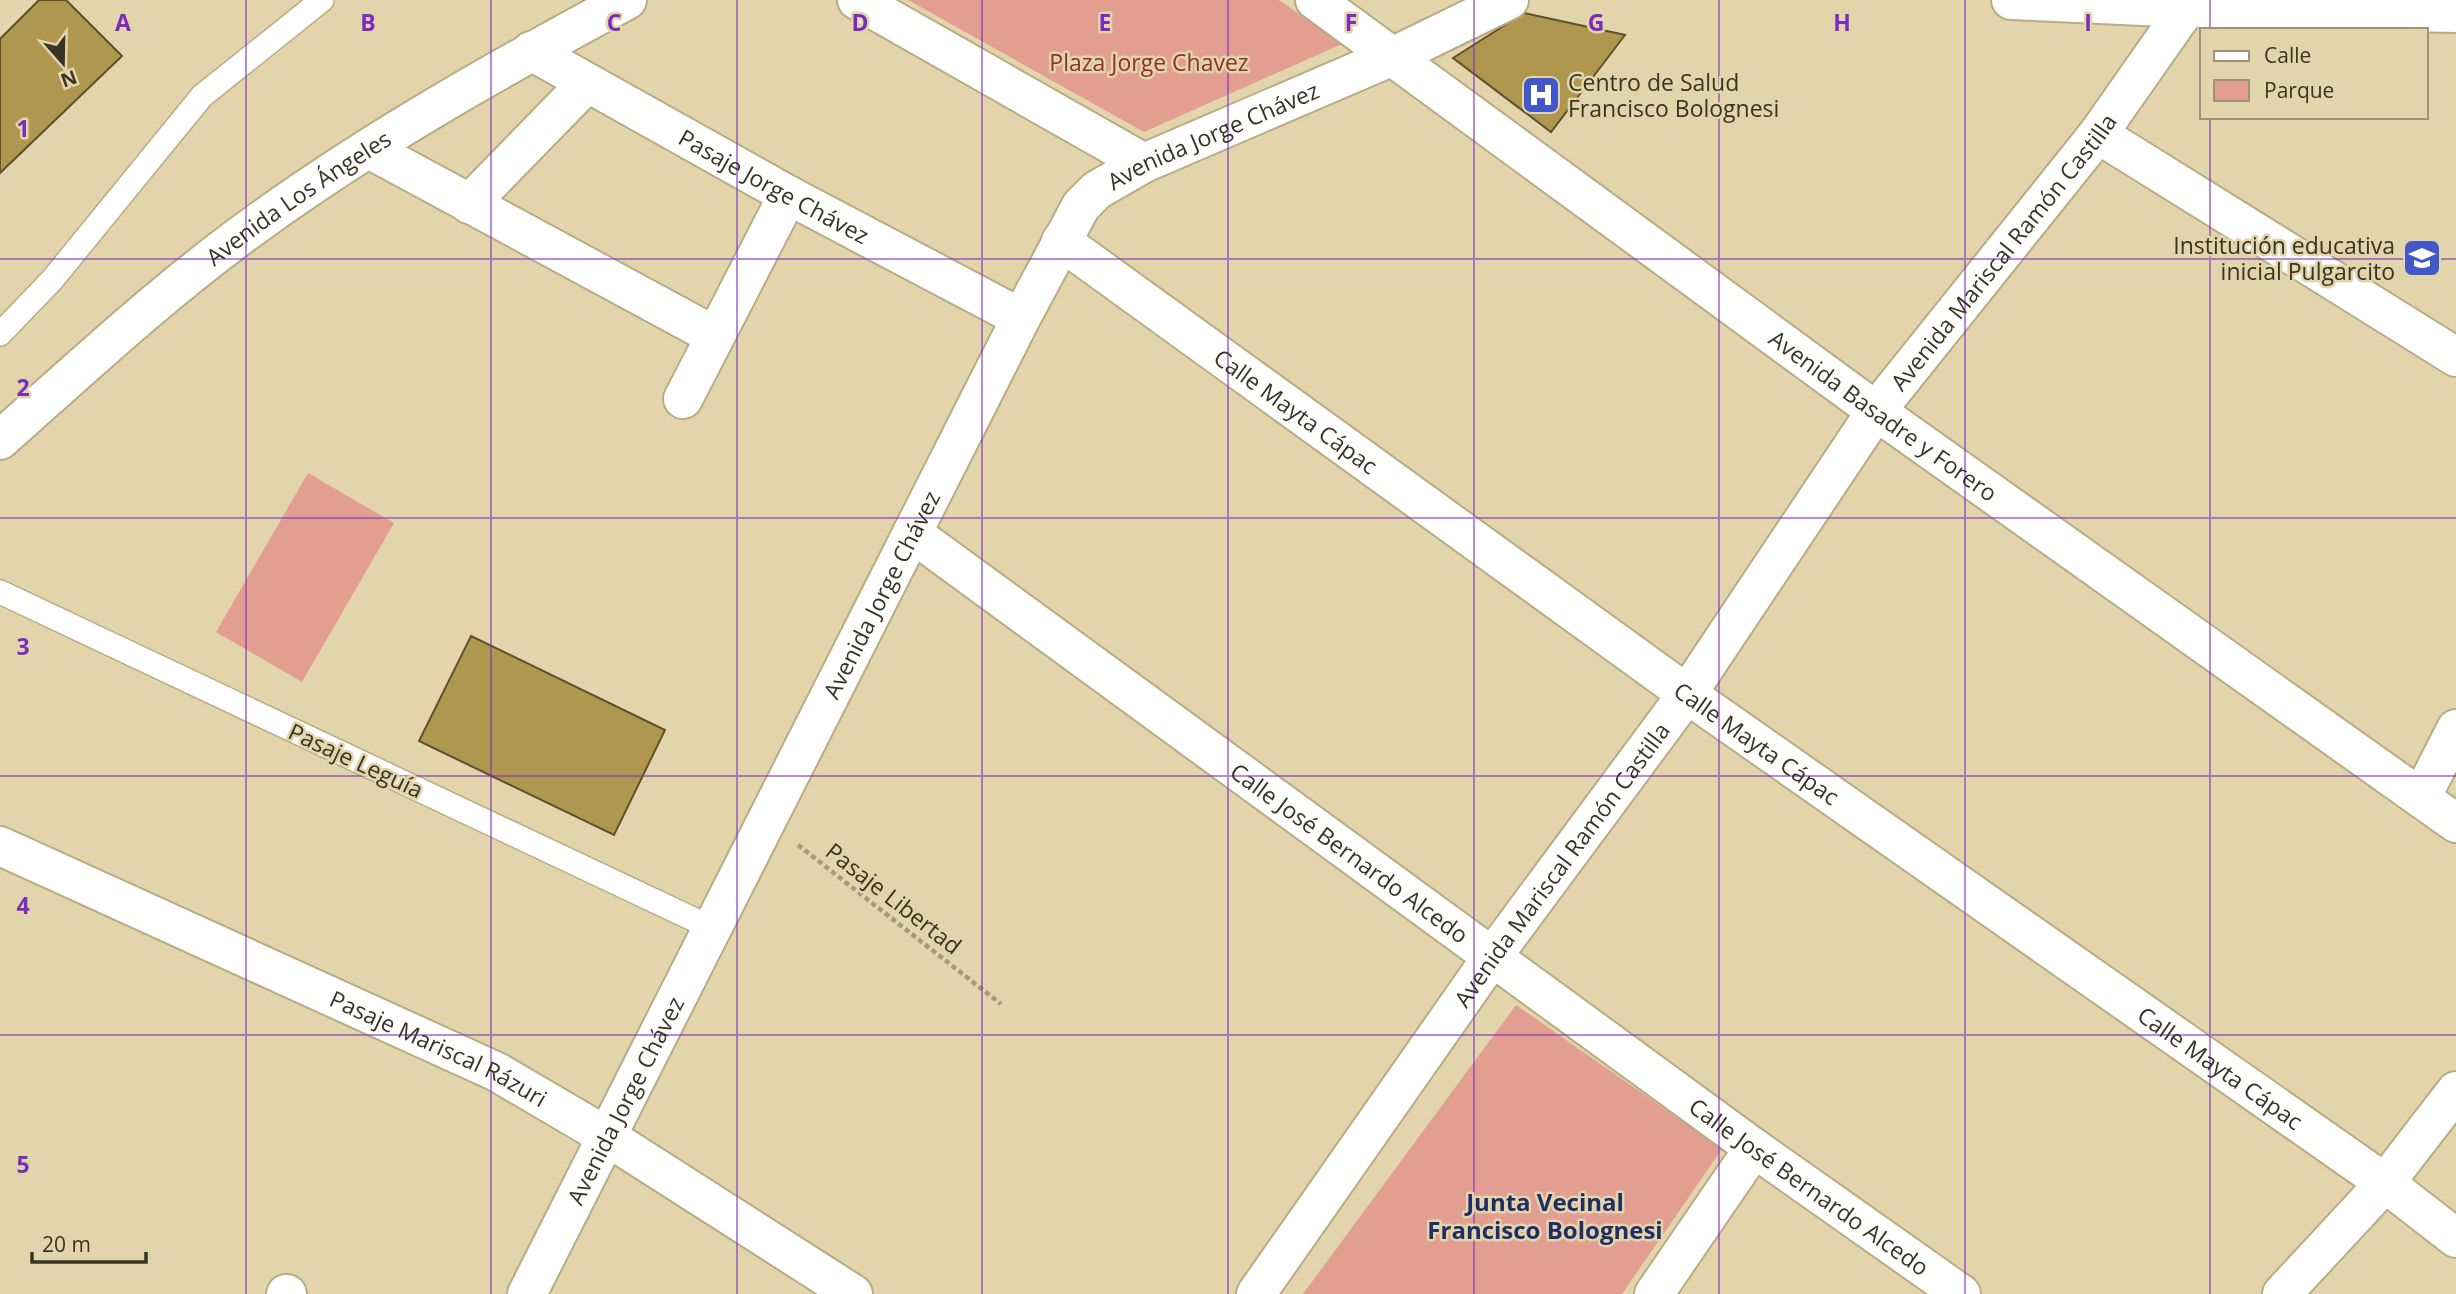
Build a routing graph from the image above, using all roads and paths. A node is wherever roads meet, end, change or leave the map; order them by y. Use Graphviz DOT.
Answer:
graph roads {
  1 [pos="322,0"];
  2 [pos="627,0"];
  3 [pos="857,0"];
  4 [pos="1315,0"];
  5 [pos="1509,0"];
  6 [pos="2011,0"];
  7 [pos="2190,4"];
  8 [pos="2456,13"];
  9 [pos="531,51"];
  10 [pos="1391,57"];
  11 [pos="587,83"];
  12 [pos="2098,134"];
  13 [pos="369,149"];
  14 [pos="1144,163"];
  15 [pos="788,195"];
  16 [pos="469,204"];
  17 [pos="1061,241"];
  18 [pos="1021,318"];
  19 [pos="0,334"];
  20 [pos="715,336"];
  21 [pos="2456,357"];
  22 [pos="683,399"];
  23 [pos="1875,411"];
  24 [pos="0,440"];
  25 [pos="912,533"];
  26 [pos="0,592"];
  27 [pos="1687,694"];
  28 [pos="2456,729"];
  29 [pos="2421,798"];
  30 [pos="766,820"];
  31 [pos="2456,824"];
  32 [pos="0,846"];
  33 [pos="712,928"];
  34 [pos="1492,957"];
  35 [pos="1001,1004"];
  36 [pos="2456,1091"];
  37 [pos="606,1136"];
  38 [pos="1754,1149"];
  39 [pos="2385,1183"];
  40 [pos="2456,1238"];
  41 [pos="527,1294"];
  42 [pos="853,1294"];
  43 [pos="1256,1294"];
  44 [pos="1654,1294"];
  45 [pos="1961,1294"];
  46 [pos="2282,1294"];
  1 -- 19 [label="lane"];
  2 -- 9 [label="street, Avenida Los Ángeles"];
  3 -- 14 [label="street"];
  4 -- 10 [label="street, Avenida Basadre y Forero"];
  5 -- 10 [label="street, Avenida Jorge Chávez"];
  6 -- 7 [label="street"];
  7 -- 8 [label="street"];
  7 -- 12 [label="street, Avenida Mariscal Ramón Castilla"];
  9 -- 11 [label="street, Pasaje Jorge Chávez"];
  9 -- 13 [label="street, Avenida Los Ángeles"];
  10 -- 14 [label="street, Avenida Jorge Chávez"];
  10 -- 23 [label="street, Avenida Basadre y Forero"];
  11 -- 15 [label="street, Pasaje Jorge Chávez"];
  11 -- 16 [label="street"];
  12 -- 21 [label="street"];
  12 -- 23 [label="street, Avenida Mariscal Ramón Castilla"];
  13 -- 16 [label="street"];
  13 -- 24 [label="street, Avenida Los Ángeles"];
  14 -- 17 [label="street, Avenida Jorge Chávez"];
  15 -- 18 [label="street, Pasaje Jorge Chávez"];
  15 -- 20 [label="street"];
  16 -- 20 [label="street"];
  17 -- 18 [label="street, Avenida Jorge Chávez"];
  17 -- 27 [label="street, Calle Mayta Cápac"];
  18 -- 25 [label="street, Avenida Jorge Chávez"];
  20 -- 22 [label="street"];
  23 -- 27 [label="street, Avenida Mariscal Ramón Castilla"];
  23 -- 29 [label="street, Avenida Basadre y Forero"];
  25 -- 30 [label="street, Avenida Jorge Chávez"];
  25 -- 34 [label="street, Calle José Bernardo Alcedo"];
  26 -- 33 [label="lane, Pasaje Leguía"];
  27 -- 34 [label="street, Avenida Mariscal Ramón Castilla"];
  27 -- 39 [label="street, Calle Mayta Cápac"];
  28 -- 29 [label="street"];
  29 -- 31 [label="street, Avenida Basadre y Forero"];
  30 -- 33 [label="street, Avenida Jorge Chávez"];
  30 -- 35 [label="path, Pasaje Libertad"];
  32 -- 37 [label="street, Pasaje Mariscal Rázuri"];
  33 -- 37 [label="street, Avenida Jorge Chávez"];
  34 -- 38 [label="street, Calle José Bernardo Alcedo"];
  34 -- 43 [label="street, Avenida Mariscal Ramón Castilla"];
  36 -- 39 [label="street"];
  37 -- 41 [label="street, Avenida Jorge Chávez"];
  37 -- 42 [label="street, Pasaje Mariscal Rázuri"];
  38 -- 44 [label="street"];
  38 -- 45 [label="street, Calle José Bernardo Alcedo"];
  39 -- 40 [label="street, Calle Mayta Cápac"];
  39 -- 46 [label="street"];
}
